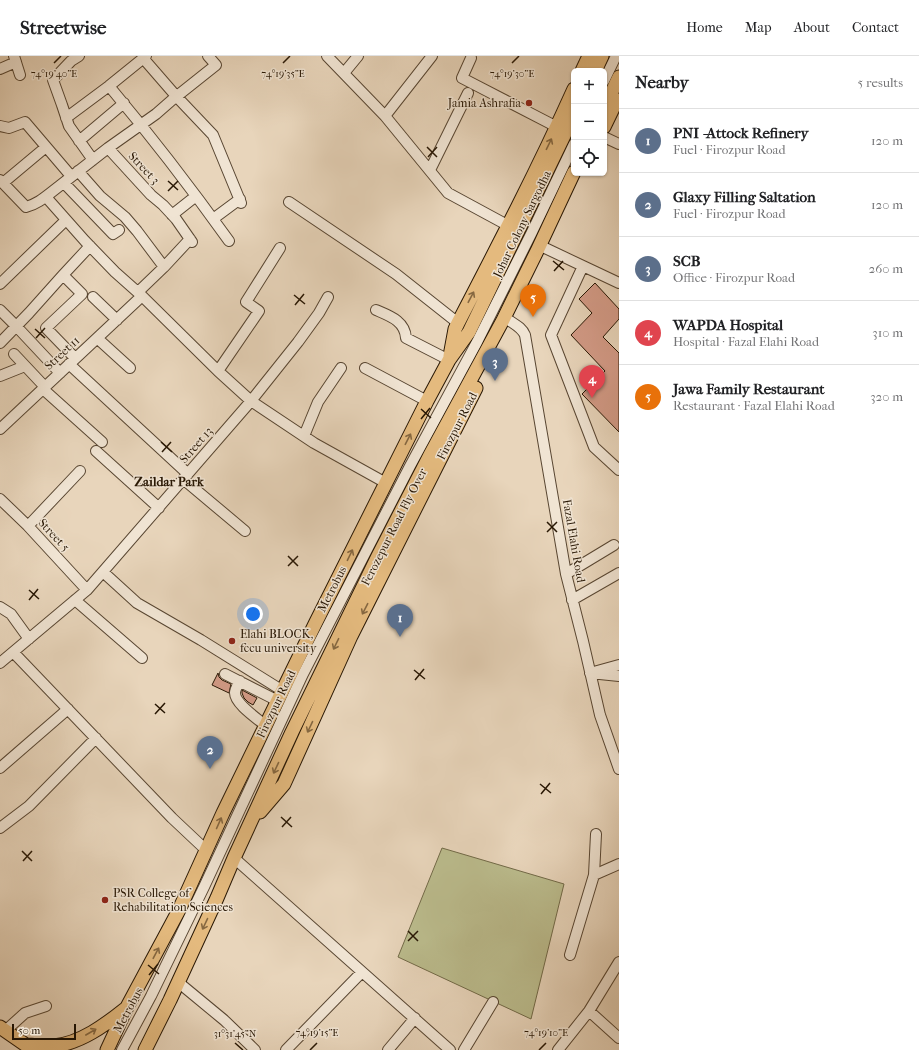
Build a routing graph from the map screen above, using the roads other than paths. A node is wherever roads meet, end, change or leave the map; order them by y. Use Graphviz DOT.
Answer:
graph roads {
  1 [pos="79,56"];
  2 [pos="208,56"];
  3 [pos="327,56"];
  4 [pos="358,56"];
  5 [pos="432,56"];
  6 [pos="589,56"];
  7 [pos="602,56"];
  8 [pos="616,56"];
  9 [pos="145,57"];
  10 [pos="471,58"];
  11 [pos="15,59"];
  12 [pos="583,68"];
  13 [pos="596,68"];
  14 [pos="0,69"];
  15 [pos="344,73"];
  16 [pos="20,75"];
  17 [pos="607,75"];
  18 [pos="619,76"];
  19 [pos="109,86"];
  20 [pos="468,93"];
  21 [pos="176,96"];
  22 [pos="571,96"];
  23 [pos="619,96"];
  24 [pos="124,103"];
  25 [pos="606,104"];
  26 [pos="385,116"];
  27 [pos="66,118"];
  28 [pos="571,121"];
  29 [pos="607,121"];
  30 [pos="142,124"];
  31 [pos="0,126"];
  32 [pos="557,127"];
  33 [pos="607,138"];
  34 [pos="79,141"];
  35 [pos="619,144"];
  36 [pos="46,147"];
  37 [pos="108,148"];
  38 [pos="571,150"];
  39 [pos="93,160"];
  40 [pos="430,170"];
  41 [pos="572,176"];
  42 [pos="581,176"];
  43 [pos="71,177"];
  44 [pos="2,185"];
  45 [pos="196,196"];
  46 [pos="46,197"];
  47 [pos="289,202"];
  48 [pos="172,215"];
  49 [pos="213,219"];
  50 [pos="66,220"];
  51 [pos="509,226"];
  52 [pos="119,230"];
  53 [pos="191,240"];
  54 [pos="228,241"];
  55 [pos="90,246"];
  56 [pos="280,248"];
  57 [pos="545,248"];
  58 [pos="583,266"];
  59 [pos="164,267"];
  60 [pos="63,275"];
  61 [pos="0,284"];
  62 [pos="619,284"];
  63 [pos="140,294"];
  64 [pos="93,297"];
  65 [pos="328,297"];
  66 [pos="0,310"];
  67 [pos="376,310"];
  68 [pos="117,320"];
  69 [pos="510,321"];
  70 [pos="458,322"];
  71 [pos="16,326"];
  72 [pos="470,332"];
  73 [pos="1,338"];
  74 [pos="97,338"];
  75 [pos="14,354"];
  76 [pos="449,360"];
  77 [pos="72,361"];
  78 [pos="25,366"];
  79 [pos="130,368"];
  80 [pos="341,368"];
  81 [pos="366,368"];
  82 [pos="218,371"];
  83 [pos="60,373"];
  84 [pos="0,376"];
  85 [pos="44,388"];
  86 [pos="251,401"];
  87 [pos="427,401"];
  88 [pos="0,430"];
  89 [pos="304,436"];
  90 [pos="619,470"];
  91 [pos="80,471"];
  92 [pos="186,477"];
  93 [pos="386,483"];
  94 [pos="0,499"];
  95 [pos="159,508"];
  96 [pos="28,526"];
  97 [pos="245,531"];
  98 [pos="614,545"];
  99 [pos="103,572"];
  100 [pos="619,573"];
  101 [pos="566,574"];
  102 [pos="87,590"];
  103 [pos="75,600"];
  104 [pos="572,600"];
  105 [pos="0,607"];
  106 [pos="29,639"];
  107 [pos="13,652"];
  108 [pos="142,658"];
  109 [pos="0,663"];
  110 [pos="619,665"];
  111 [pos="590,673"];
  112 [pos="225,674"];
  113 [pos="619,676"];
  114 [pos="240,681"];
  115 [pos="280,696"];
  116 [pos="68,709"];
  117 [pos="266,726"];
  118 [pos="292,732"];
  119 [pos="96,738"];
  120 [pos="0,768"];
  121 [pos="619,769"];
  122 [pos="250,824"];
  123 [pos="0,828"];
  124 [pos="596,834"];
  125 [pos="206,850"];
  126 [pos="234,858"];
  127 [pos="619,864"];
  128 [pos="594,875"];
  129 [pos="570,955"];
  130 [pos="619,962"];
  131 [pos="362,972"];
  132 [pos="178,982"];
  133 [pos="493,1002"];
  134 [pos="46,1006"];
  135 [pos="127,1007"];
  136 [pos="589,1012"];
  137 [pos="415,1018"];
  138 [pos="2,1029"];
  139 [pos="619,1038"];
  140 [pos="30,1047"];
  141 [pos="107,1050"];
  142 [pos="122,1050"];
  143 [pos="144,1050"];
  144 [pos="255,1050"];
  145 [pos="286,1050"];
  146 [pos="388,1050"];
  147 [pos="450,1050"];
  148 [pos="464,1050"];
  149 [pos="558,1050"];
  1 -- 27 [label="street"];
  2 -- 21 [label="street"];
  3 -- 15 [label="street"];
  4 -- 15 [label="street"];
  5 -- 26 [label="street"];
  6 -- 12 [label="main road"];
  7 -- 13 [label="main road"];
  8 -- 17 [label="street"];
  9 -- 19 [label="street"];
  9 -- 21 [label="street"];
  10 -- 32 [label="street"];
  11 -- 14 [label="street"];
  11 -- 16 [label="street"];
  15 -- 26 [label="street"];
  18 -- 25 [label="main road"];
  19 -- 24 [label="street"];
  19 -- 27 [label="street"];
  20 -- 40 [label="street"];
  21 -- 30 [label="street"];
  21 -- 49 [label="street"];
  22 -- 32 [label="main road, Firozpur Road"];
  23 -- 29 [label="main road"];
  24 -- 30 [label="street"];
  24 -- 34 [label="street"];
  26 -- 40 [label="street"];
  27 -- 34 [label="street"];
  28 -- 72 [label="main road, Johar Colony Sargodha"];
  30 -- 37 [label="street"];
  30 -- 45 [label="street"];
  31 -- 36 [label="street"];
  51 -- 32 [label="main road, Firozpur Road, one-way"];
  33 -- 35 [label="street"];
  34 -- 39 [label="street"];
  36 -- 43 [label="street"];
  36 -- 44 [label="street"];
  37 -- 39 [label="street"];
  37 -- 48 [label="street, Street 3"];
  38 -- 142 [label="street, Metrobus"];
  39 -- 43 [label="street"];
  40 -- 51 [label="street"];
  41 -- 118 [label="main road, Ferozepur Road Fly Over, one-way"];
  42 -- 57 [label="main road, Firozpur Road"];
  43 -- 46 [label="street"];
  43 -- 52 [label="street"];
  43 -- 59 [label="street"];
  44 -- 46 [label="street"];
  45 -- 48 [label="street"];
  45 -- 49 [label="street"];
  46 -- 50 [label="street"];
  47 -- 70 [label="street"];
  48 -- 53 [label="street, Street 3"];
  49 -- 54 [label="street"];
  50 -- 55 [label="street"];
  50 -- 61 [label="street"];
  70 -- 51 [label="main road, Firozpur Road, one-way"];
  53 -- 59 [label="street, Street 11"];
  55 -- 60 [label="street"];
  55 -- 63 [label="street"];
  56 -- 82 [label="street"];
  57 -- 58 [label="street"];
  57 -- 69 [label="main road, Firozpur Road"];
  58 -- 62 [label="street"];
  58 -- 90 [label="street"];
  59 -- 63 [label="street, Street 11"];
  60 -- 71 [label="street"];
  60 -- 77 [label="street"];
  63 -- 68 [label="street, Street 11"];
  63 -- 82 [label="street"];
  64 -- 68 [label="street"];
  65 -- 86 [label="street, Street 13"];
  66 -- 71 [label="street"];
  67 -- 76 [label="street"];
  68 -- 74 [label="street, Street 11"];
  69 -- 101 [label="street, Fazal Elahi Road"];
  69 -- 122 [label="main road, Firozpur Road, one-way"];
  70 -- 76 [label="main road, Firozpur Road"];
  71 -- 73 [label="street"];
  71 -- 83 [label="street"];
  72 -- 76 [label="main road, Firozpur Road"];
  74 -- 77 [label="street, Street 11"];
  74 -- 79 [label="street"];
  75 -- 78 [label="street"];
  76 -- 87 [label="main road, Firozpur Road"];
  77 -- 83 [label="street, Street 11"];
  77 -- 92 [label="street"];
  78 -- 84 [label="street"];
  78 -- 85 [label="street"];
  80 -- 89 [label="street"];
  81 -- 87 [label="street"];
  82 -- 86 [label="street"];
  83 -- 85 [label="street, Street 11"];
  85 -- 88 [label="street, Street 11"];
  85 -- 95 [label="street"];
  86 -- 89 [label="street"];
  86 -- 92 [label="street, Street 13"];
  93 -- 87 [label="main road, Firozpur Road, one-way"];
  89 -- 93 [label="street"];
  91 -- 96 [label="street"];
  92 -- 95 [label="street, Street 13"];
  92 -- 97 [label="street"];
  115 -- 93 [label="main road, Firozpur Road, one-way"];
  94 -- 96 [label="street, Street 5"];
  95 -- 99 [label="street, Street 13"];
  96 -- 102 [label="street, Street 5"];
  98 -- 101 [label="street"];
  99 -- 102 [label="street, Street 13"];
  99 -- 115 [label="street"];
  100 -- 104 [label="street"];
  101 -- 104 [label="street, Fazal Elahi Road"];
  102 -- 103 [label="street, Street 13"];
  103 -- 106 [label="street, Street 13"];
  103 -- 108 [label="street"];
  104 -- 111 [label="street, Fazal Elahi Road"];
  105 -- 106 [label="street"];
  106 -- 107 [label="street, Street 13"];
  107 -- 109 [label="street, Street 13"];
  107 -- 116 [label="street"];
  110 -- 111 [label="street"];
  111 -- 113 [label="street"];
  111 -- 121 [label="street, Fazal Elahi Road"];
  112 -- 114 [label="street"];
  114 -- 115 [label="street"];
  114 -- 117 [label="street"];
  115 -- 117 [label="main road, Firozpur Road"];
  116 -- 119 [label="street"];
  116 -- 120 [label="street"];
  125 -- 117 [label="main road, Firozpur Road, one-way"];
  118 -- 122 [label="main road, Firozpur Road, one-way"];
  119 -- 123 [label="street"];
  119 -- 125 [label="street"];
  122 -- 126 [label="main road, Firozpur Road"];
  124 -- 128 [label="street"];
  135 -- 125 [label="main road, Firozpur Road, one-way"];
  126 -- 131 [label="street"];
  126 -- 132 [label="main road, Firozpur Road, one-way"];
  127 -- 128 [label="street"];
  128 -- 129 [label="street"];
  130 -- 136 [label="street"];
  131 -- 137 [label="street"];
  131 -- 145 [label="street"];
  132 -- 143 [label="main road, Firozpur Road"];
  132 -- 144 [label="street"];
  133 -- 148 [label="street"];
  134 -- 138 [label="street"];
  140 -- 135 [label="main road, one-way"];
  135 -- 141 [label="main road, Firozpur Road"];
  136 -- 139 [label="street"];
  136 -- 149 [label="street"];
  137 -- 146 [label="street"];
  137 -- 147 [label="street"];
  138 -- 140 [label="main road"];
}
